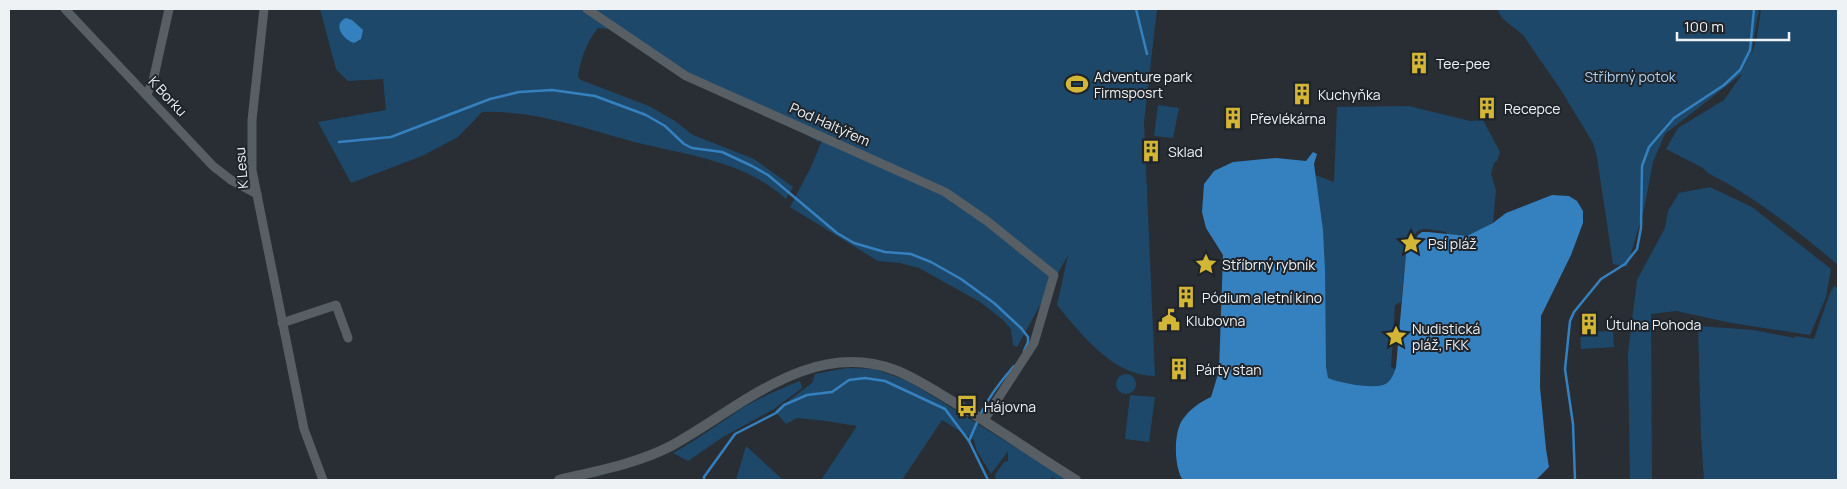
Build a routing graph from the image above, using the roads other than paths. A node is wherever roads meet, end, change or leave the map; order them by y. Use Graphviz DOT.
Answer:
graph roads {
  1 [pos="65,9"];
  2 [pos="169,9"];
  3 [pos="264,9"];
  4 [pos="587,9"];
  5 [pos="74,12"];
  6 [pos="147,94"];
  7 [pos="257,194"];
  8 [pos="282,323"];
  9 [pos="348,338"];
  10 [pos="984,420"];
  11 [pos="322,480"];
  12 [pos="559,480"];
  13 [pos="1076,480"];
  1 -- 5 [label="street, K Borku"];
  2 -- 6 [label="street"];
  3 -- 7 [label="street, K Lesu"];
  4 -- 10 [label="street, Pod Haltýřem"];
  5 -- 6 [label="street, K Borku"];
  6 -- 7 [label="street, K Borku"];
  7 -- 8 [label="street, K Lesu"];
  8 -- 9 [label="street"];
  8 -- 11 [label="street, K Lesu"];
  10 -- 12 [label="street"];
  10 -- 13 [label="street"];
}
